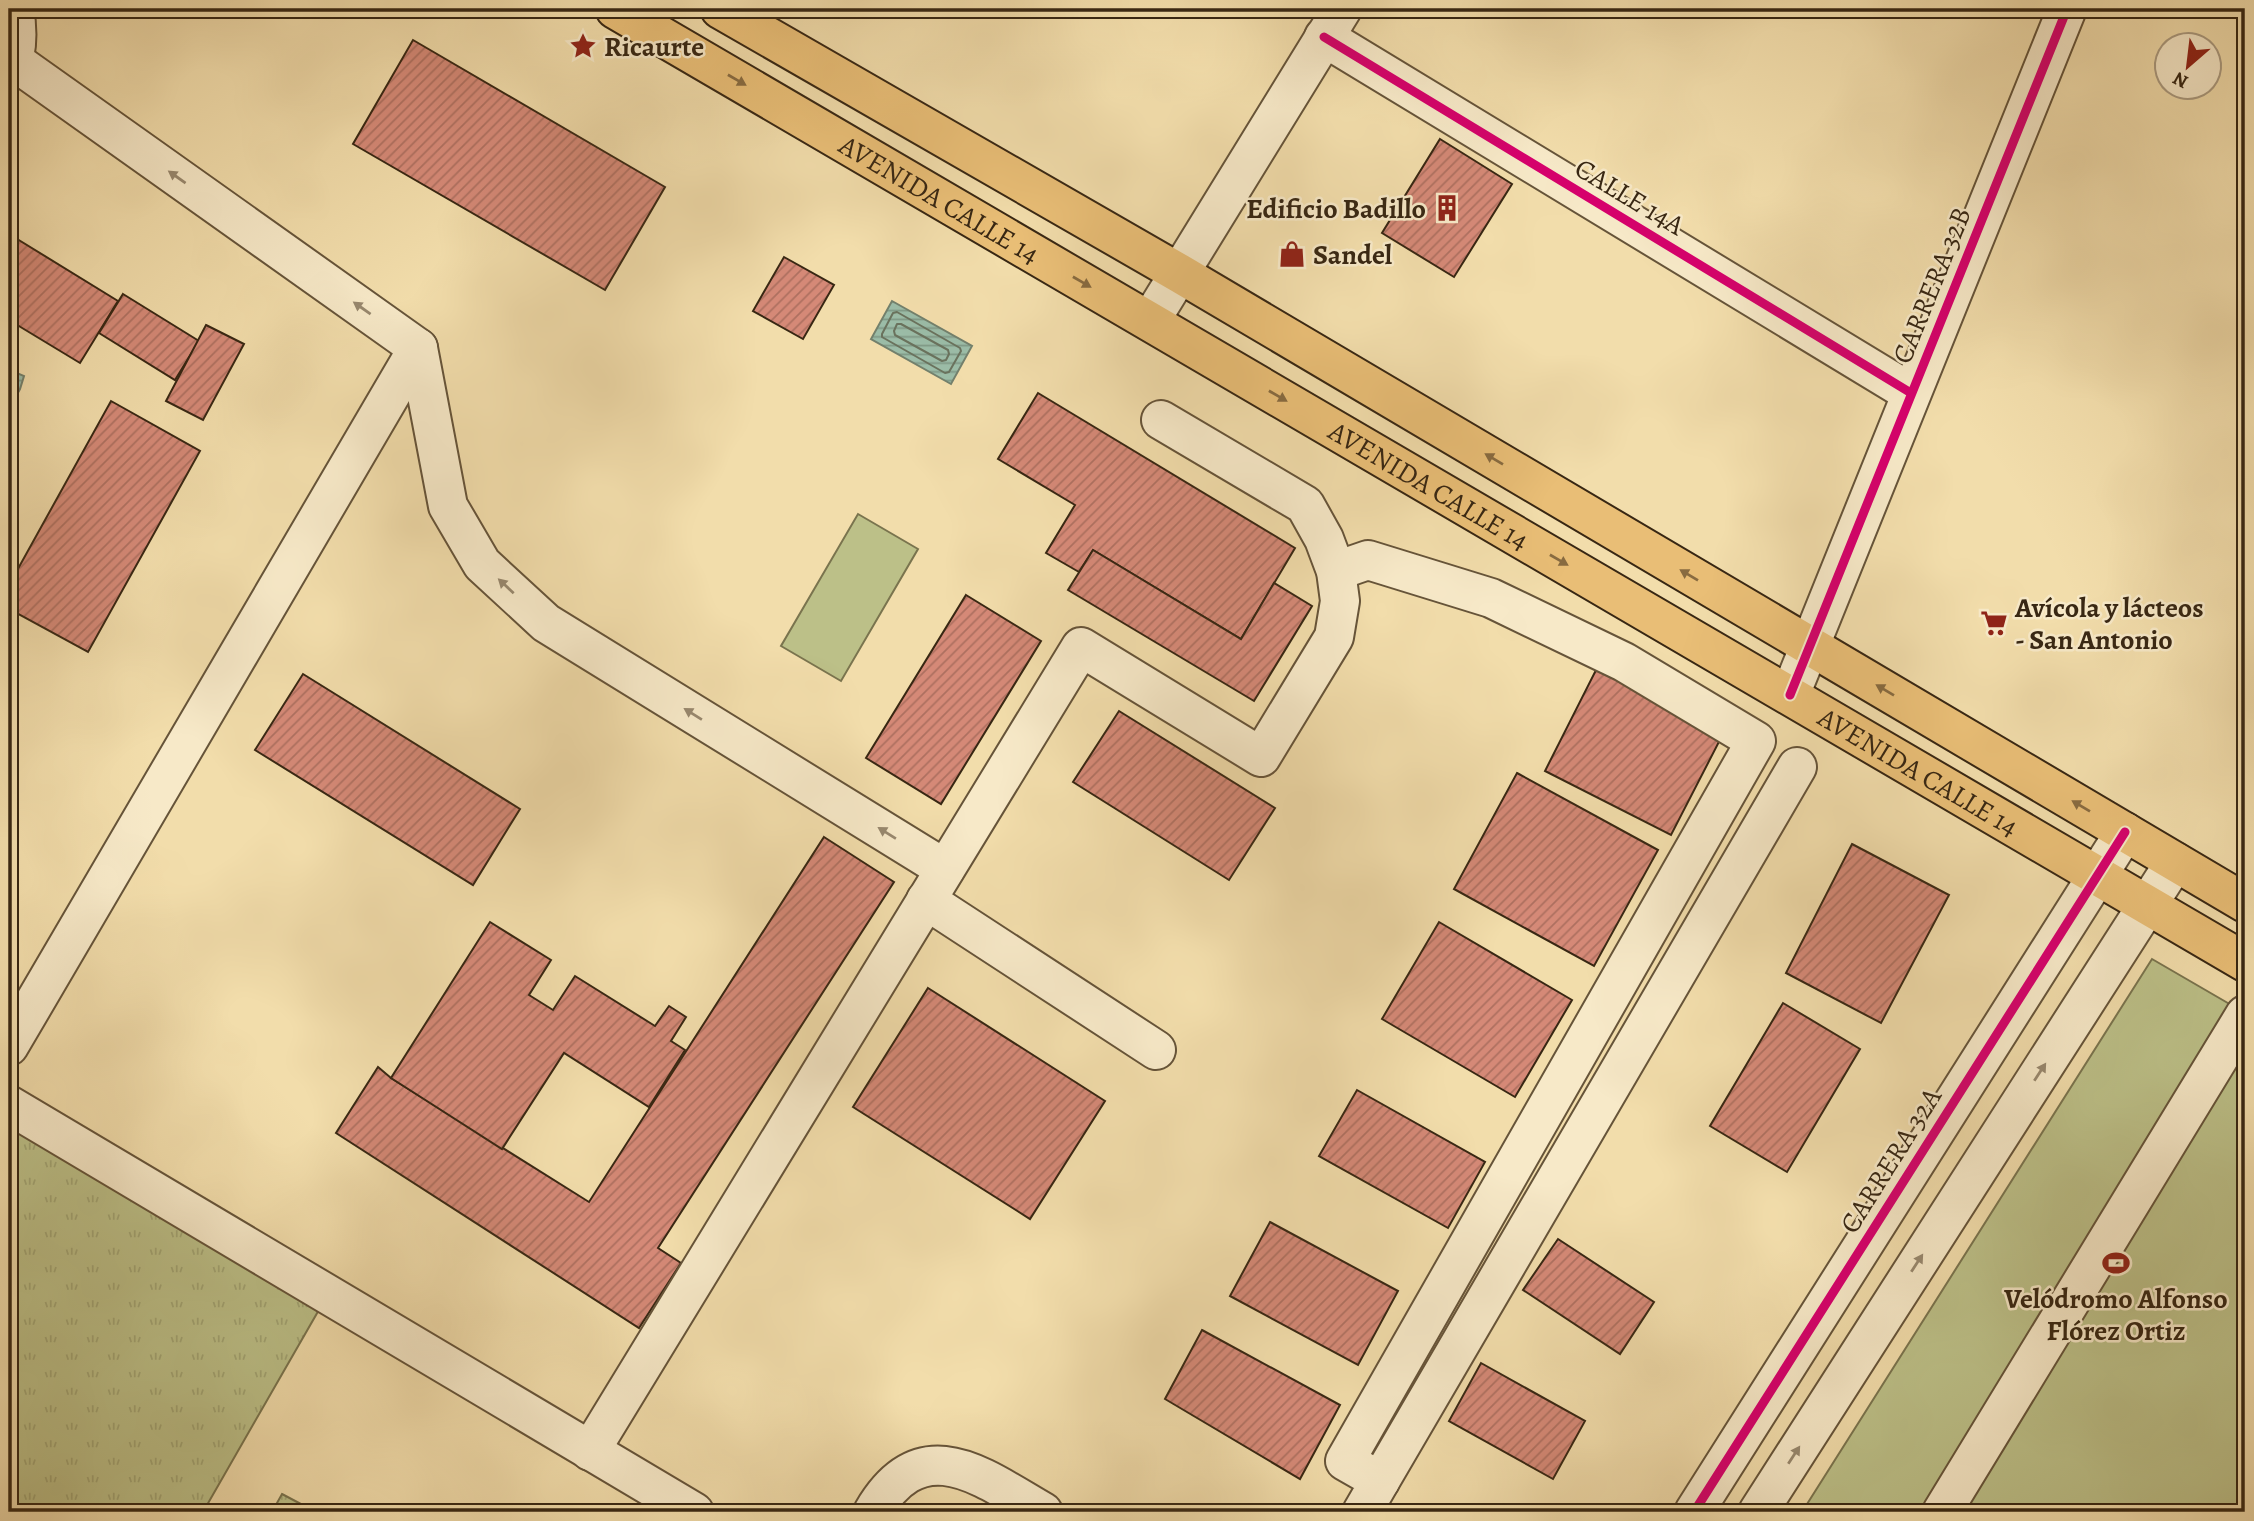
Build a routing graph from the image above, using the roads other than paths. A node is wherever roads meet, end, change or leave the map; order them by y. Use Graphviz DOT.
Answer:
graph roads {
  1 [pos="14,9"];
  2 [pos="615,9"];
  3 [pos="720,9"];
  4 [pos="2067,9"];
  5 [pos="1333,23"];
  6 [pos="11,67"];
  7 [pos="1179,273"];
  8 [pos="1150,321"];
  9 [pos="418,348"];
  10 [pos="1912,393"];
  11 [pos="1161,420"];
  12 [pos="1336,571"];
  13 [pos="1810,646"];
  14 [pos="1790,695"];
  15 [pos="1797,767"];
  16 [pos="2126,832"];
  17 [pos="2175,862"];
  18 [pos="2098,875"];
  19 [pos="935,884"];
  20 [pos="2245,904"];
  21 [pos="2148,905"];
  22 [pos="2245,962"];
  23 [pos="2245,1015"];
  24 [pos="9,1046"];
  25 [pos="1156,1049"];
  26 [pos="9,1105"];
  27 [pos="590,1451"];
  28 [pos="1371,1496"];
  29 [pos="694,1512"];
  30 [pos="873,1512"];
  31 [pos="1043,1512"];
  32 [pos="1694,1512"];
  33 [pos="1758,1512"];
  34 [pos="1942,1512"];
  1 -- 6 [label="street"];
  2 -- 8 [label="main road, AVENIDA CALLE 14, one-way"];
  3 -- 7 [label="main road, AVENIDA CALLE 14"];
  4 -- 10 [label="street, CARRERA 32B"];
  5 -- 7 [label="street"];
  5 -- 10 [label="street, CALLE 14A"];
  9 -- 6 [label="street, one-way"];
  7 -- 8 [label="street"];
  13 -- 7 [label="main road, AVENIDA CALLE 14, one-way"];
  8 -- 14 [label="main road, AVENIDA CALLE 14, one-way"];
  19 -- 9 [label="street, one-way"];
  9 -- 24 [label="street"];
  10 -- 13 [label="street, CARRERA 32B"];
  11 -- 12 [label="street"];
  12 -- 19 [label="street"];
  12 -- 28 [label="street"];
  13 -- 14 [label="street, CARRERA 32B"];
  16 -- 13 [label="main road, AVENIDA CALLE 14, one-way"];
  14 -- 18 [label="main road, AVENIDA CALLE 14"];
  15 -- 28 [label="street"];
  16 -- 17 [label="main road, AVENIDA CALLE 14"];
  16 -- 18 [label="street, CARRERA 32A"];
  17 -- 20 [label="main road, AVENIDA CALLE 14"];
  17 -- 21 [label="street"];
  18 -- 21 [label="main road, AVENIDA CALLE 14"];
  18 -- 32 [label="street, CARRERA 32A"];
  19 -- 25 [label="street"];
  19 -- 27 [label="street"];
  21 -- 22 [label="main road, AVENIDA CALLE 14"];
  33 -- 21 [label="street, one-way"];
  23 -- 34 [label="street"];
  26 -- 27 [label="street"];
  27 -- 29 [label="street"];
  30 -- 31 [label="street"];
}
